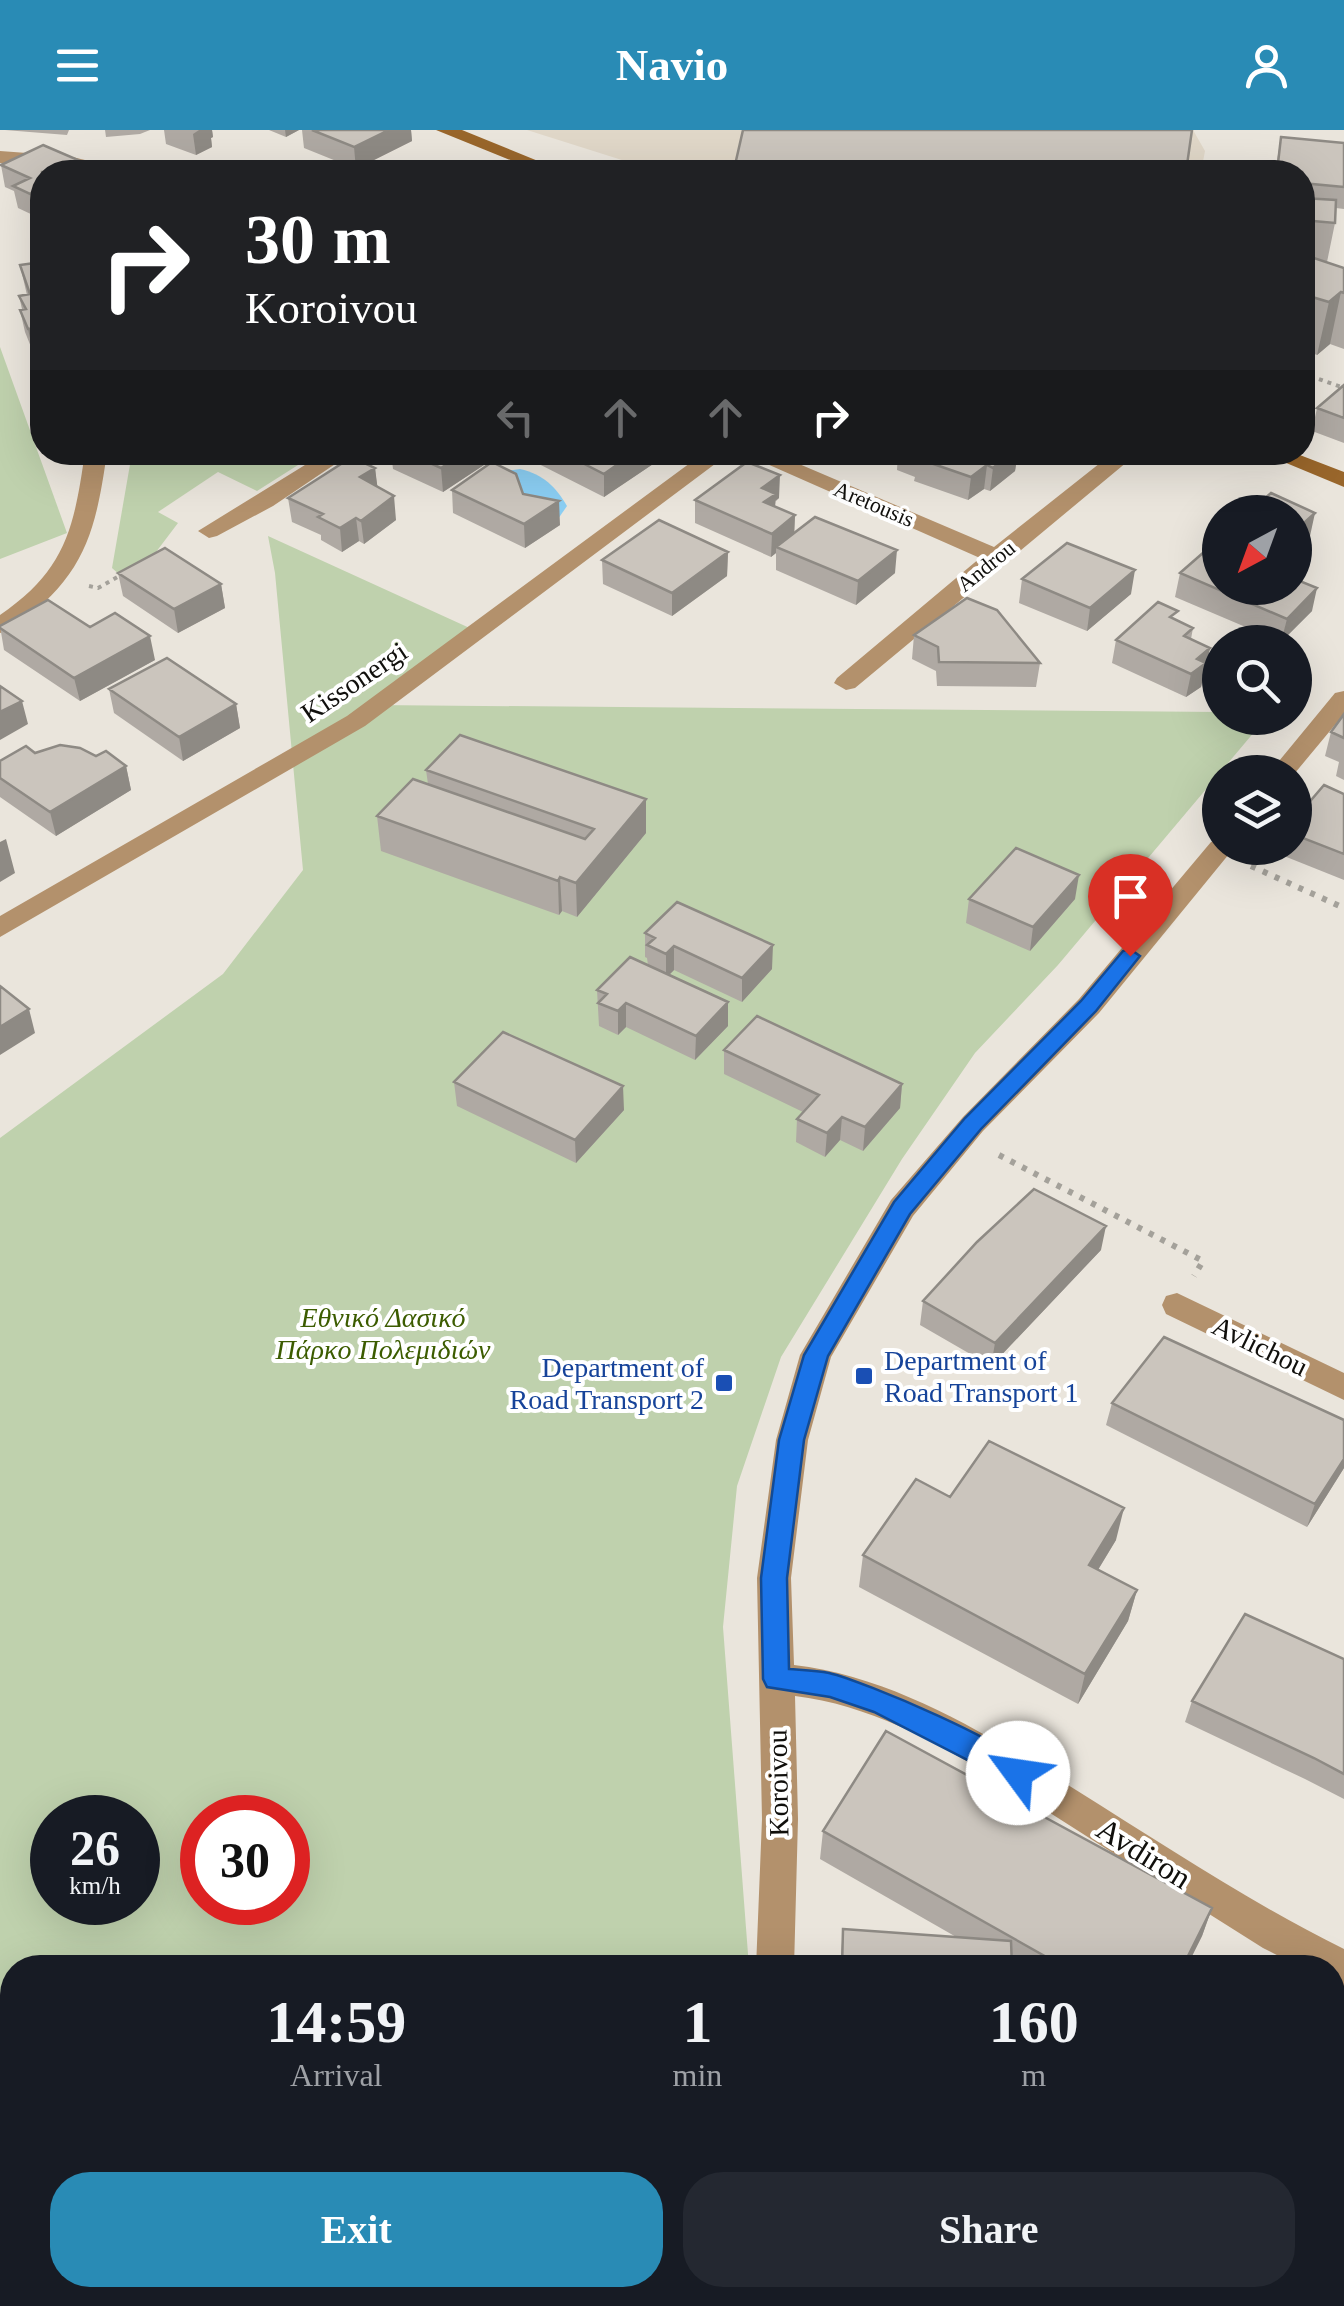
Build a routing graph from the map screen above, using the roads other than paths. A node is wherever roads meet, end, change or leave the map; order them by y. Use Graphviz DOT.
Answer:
graph roads {
  1 [pos="445,130"];
  2 [pos="0,157"];
  3 [pos="41,160"];
  4 [pos="524,160"];
  5 [pos="94,465"];
  6 [pos="322,465"];
  7 [pos="702,465"];
  8 [pos="782,465"];
  9 [pos="1112,465"];
  10 [pos="1305,465"];
  11 [pos="1344,480"];
  12 [pos="209,530"];
  13 [pos="996,556"];
  14 [pos="0,626"];
  15 [pos="846,682"];
  16 [pos="1344,698"];
  17 [pos="1296,755"];
  18 [pos="1206,865"];
  19 [pos="0,928"];
  20 [pos="1177,1305"];
  21 [pos="1344,1387"];
  22 [pos="776,1679"];
  23 [pos="775,1955"];
  24 [pos="1316,1955"];
  1 -- 4 [label="street"];
  2 -- 3 [label="street"];
  5 -- 14 [label="street"];
  6 -- 12 [label="street"];
  7 -- 19 [label="street, Kissonergi"];
  8 -- 13 [label="street, Aretousis"];
  9 -- 13 [label="street, Androu"];
  10 -- 11 [label="street"];
  13 -- 15 [label="street, Androu"];
  16 -- 17 [label="street"];
  18 -- 22 [label="street, Koroivou"];
  20 -- 21 [label="street, Avlichou"];
  22 -- 23 [label="street, Koroivou"];
  22 -- 24 [label="street, Avdiron"];
}
